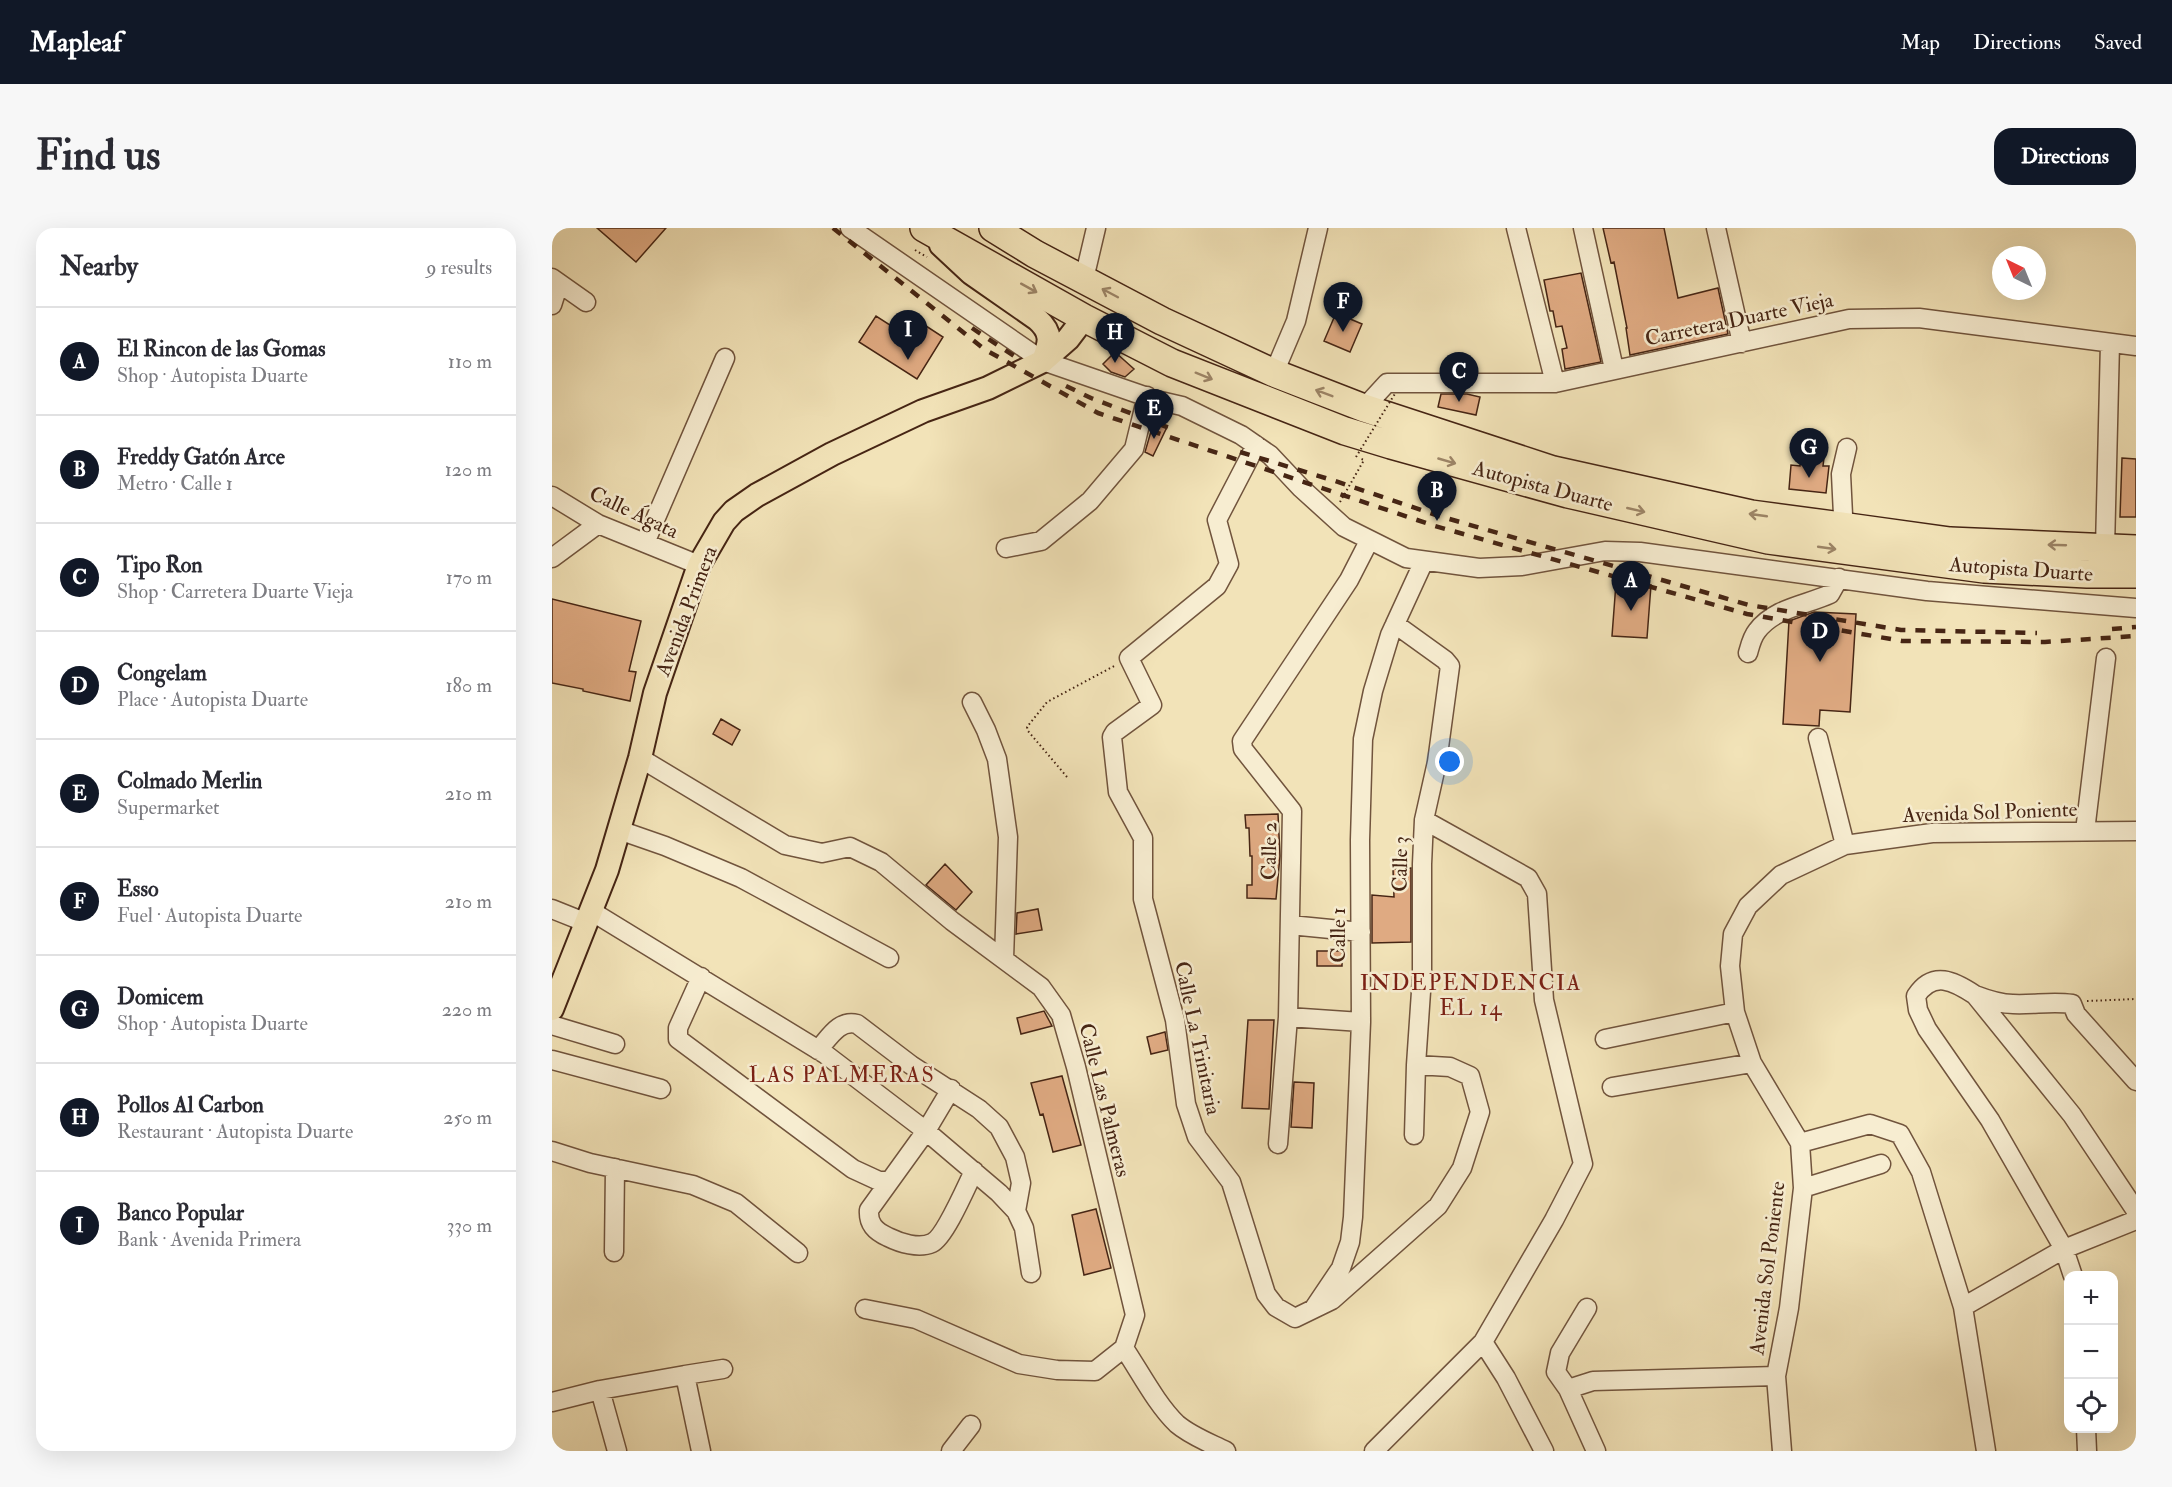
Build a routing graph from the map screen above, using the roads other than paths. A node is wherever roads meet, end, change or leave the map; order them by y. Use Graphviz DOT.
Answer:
graph roads {
  1 [pos="850,228"];
  2 [pos="923,228"];
  3 [pos="993,228"];
  4 [pos="1096,228"];
  5 [pos="1318,228"];
  6 [pos="1516,228"];
  7 [pos="1583,228"];
  8 [pos="1716,228"];
  9 [pos="1084,279"];
  10 [pos="556,280"];
  11 [pos="586,302"];
  12 [pos="552,306"];
  13 [pos="1084,318"];
  14 [pos="2110,343"];
  15 [pos="1742,344"];
  16 [pos="2136,346"];
  17 [pos="725,358"];
  18 [pos="1043,361"];
  19 [pos="1614,369"];
  20 [pos="1274,373"];
  21 [pos="1555,383"];
  22 [pos="1147,396"];
  23 [pos="1364,408"];
  24 [pos="1256,445"];
  25 [pos="1847,448"];
  26 [pos="552,496"];
  27 [pos="598,524"];
  28 [pos="1841,526"];
  29 [pos="1370,541"];
  30 [pos="645,543"];
  31 [pos="1005,548"];
  32 [pos="2105,548"];
  33 [pos="2136,549"];
  34 [pos="552,558"];
  35 [pos="1424,561"];
  36 [pos="699,565"];
  37 [pos="2136,574"];
  38 [pos="1839,578"];
  39 [pos="2136,608"];
  40 [pos="1395,624"];
  41 [pos="1748,653"];
  42 [pos="2106,658"];
  43 [pos="972,702"];
  44 [pos="1818,738"];
  45 [pos="640,758"];
  46 [pos="1424,820"];
  47 [pos="619,830"];
  48 [pos="2085,831"];
  49 [pos="2136,831"];
  50 [pos="1845,845"];
  51 [pos="552,909"];
  52 [pos="589,917"];
  53 [pos="1290,925"];
  54 [pos="1361,932"];
  55 [pos="889,958"];
  56 [pos="1004,959"];
  57 [pos="701,976"];
  58 [pos="1975,995"];
  59 [pos="552,1009"];
  60 [pos="1735,1012"];
  61 [pos="1288,1017"];
  62 [pos="1361,1022"];
  63 [pos="552,1025"];
  64 [pos="1605,1039"];
  65 [pos="615,1044"];
  66 [pos="818,1050"];
  67 [pos="552,1060"];
  68 [pos="1752,1063"];
  69 [pos="1416,1065"];
  70 [pos="2136,1081"];
  71 [pos="1612,1087"];
  72 [pos="661,1089"];
  73 [pos="951,1089"];
  74 [pos="926,1131"];
  75 [pos="1414,1135"];
  76 [pos="1800,1143"];
  77 [pos="1278,1144"];
  78 [pos="552,1151"];
  79 [pos="1881,1164"];
  80 [pos="615,1168"];
  81 [pos="974,1171"];
  82 [pos="890,1180"];
  83 [pos="1803,1188"];
  84 [pos="1016,1210"];
  85 [pos="2136,1211"];
  86 [pos="2136,1220"];
  87 [pos="2064,1249"];
  88 [pos="615,1252"];
  89 [pos="798,1253"];
  90 [pos="2072,1271"];
  91 [pos="1031,1273"];
  92 [pos="1963,1307"];
  93 [pos="1587,1308"];
  94 [pos="866,1309"];
  95 [pos="1313,1309"];
  96 [pos="1483,1342"];
  97 [pos="1124,1348"];
  98 [pos="723,1369"];
  99 [pos="685,1375"];
  100 [pos="1776,1376"];
  101 [pos="1568,1389"];
  102 [pos="600,1390"];
  103 [pos="552,1402"];
  104 [pos="971,1425"];
  105 [pos="2086,1433"];
  106 [pos="617,1451"];
  107 [pos="701,1451"];
  108 [pos="951,1451"];
  109 [pos="1226,1451"];
  110 [pos="1374,1451"];
  111 [pos="1544,1451"];
  112 [pos="1596,1451"];
  113 [pos="1782,1451"];
  114 [pos="1986,1451"];
  115 [pos="2087,1451"];
  1 -- 18 [label="street"];
  2 -- 13 [label="highway, Autopista Duarte, one-way"];
  2 -- 18 [label="main road"];
  3 -- 9 [label="highway, Autopista Duarte"];
  4 -- 9 [label="street"];
  5 -- 20 [label="street"];
  6 -- 21 [label="street"];
  7 -- 19 [label="street"];
  8 -- 15 [label="street"];
  20 -- 9 [label="highway, Autopista Duarte, one-way"];
  10 -- 11 [label="street"];
  10 -- 12 [label="street"];
  13 -- 18 [label="main road, Avenida Primera"];
  13 -- 37 [label="highway, Autopista Duarte, one-way"];
  14 -- 15 [label="street, Carretera Duarte Vieja"];
  14 -- 16 [label="street, Carretera Duarte Vieja"];
  14 -- 32 [label="street"];
  15 -- 19 [label="street, Carretera Duarte Vieja"];
  17 -- 30 [label="street"];
  18 -- 22 [label="street"];
  18 -- 36 [label="main road, Avenida Primera"];
  19 -- 21 [label="street, Carretera Duarte Vieja"];
  23 -- 20 [label="highway, Autopista Duarte, one-way"];
  21 -- 23 [label="street, Carretera Duarte Vieja"];
  22 -- 24 [label="street"];
  22 -- 31 [label="street"];
  28 -- 23 [label="highway, Autopista Duarte, one-way"];
  24 -- 29 [label="street"];
  24 -- 95 [label="street, Calle La Trinitaria"];
  25 -- 28 [label="street"];
  26 -- 27 [label="street, Calle Ágata"];
  27 -- 30 [label="street, Calle Ágata"];
  27 -- 34 [label="street"];
  32 -- 28 [label="highway, Autopista Duarte, one-way"];
  29 -- 35 [label="street"];
  29 -- 53 [label="street, Calle 2"];
  30 -- 36 [label="street, Calle Ágata"];
  32 -- 33 [label="highway, Autopista Duarte"];
  35 -- 38 [label="street"];
  35 -- 40 [label="street, Calle 1"];
  36 -- 45 [label="main road, Avenida Primera"];
  38 -- 39 [label="street"];
  38 -- 41 [label="street"];
  40 -- 46 [label="street, Calle 3"];
  40 -- 54 [label="street, Calle 1"];
  42 -- 48 [label="street"];
  43 -- 56 [label="street"];
  44 -- 50 [label="street"];
  45 -- 47 [label="main road, Avenida Primera"];
  45 -- 56 [label="street, Calle Las Palmeras"];
  46 -- 69 [label="street, Calle 3"];
  46 -- 96 [label="street"];
  47 -- 52 [label="main road, Avenida Primera"];
  47 -- 55 [label="street"];
  48 -- 49 [label="street, Avenida Sol Poniente"];
  48 -- 50 [label="street, Avenida Sol Poniente"];
  50 -- 60 [label="street, Avenida Sol Poniente"];
  51 -- 52 [label="street"];
  52 -- 57 [label="street"];
  52 -- 59 [label="main road, Avenida Primera"];
  53 -- 54 [label="street"];
  53 -- 61 [label="street, Calle 2"];
  54 -- 62 [label="street, Calle 1"];
  56 -- 97 [label="street, Calle Las Palmeras"];
  57 -- 66 [label="street"];
  57 -- 82 [label="street"];
  58 -- 70 [label="street"];
  58 -- 85 [label="street"];
  58 -- 87 [label="street"];
  60 -- 64 [label="street"];
  60 -- 68 [label="street, Avenida Sol Poniente"];
  61 -- 62 [label="street"];
  61 -- 77 [label="street, Calle 2"];
  62 -- 95 [label="street, Calle 1"];
  63 -- 65 [label="street"];
  66 -- 73 [label="street"];
  66 -- 74 [label="street"];
  67 -- 72 [label="street"];
  68 -- 71 [label="street"];
  68 -- 76 [label="street, Avenida Sol Poniente"];
  69 -- 75 [label="street, Calle 3"];
  69 -- 95 [label="street, Calle La Trinitaria"];
  73 -- 74 [label="street"];
  73 -- 84 [label="street"];
  74 -- 81 [label="street"];
  74 -- 82 [label="street"];
  76 -- 83 [label="street, Avenida Sol Poniente"];
  76 -- 92 [label="street"];
  78 -- 80 [label="street"];
  79 -- 83 [label="street"];
  80 -- 88 [label="street"];
  80 -- 89 [label="street"];
  81 -- 82 [label="street"];
  81 -- 84 [label="street"];
  83 -- 100 [label="street, Avenida Sol Poniente"];
  84 -- 91 [label="street"];
  86 -- 87 [label="street"];
  87 -- 90 [label="street"];
  87 -- 92 [label="street"];
  92 -- 114 [label="street"];
  93 -- 101 [label="street"];
  94 -- 97 [label="street"];
  96 -- 110 [label="street"];
  96 -- 111 [label="street"];
  97 -- 109 [label="street"];
  98 -- 99 [label="street"];
  99 -- 102 [label="street"];
  99 -- 107 [label="street"];
  100 -- 101 [label="street"];
  100 -- 113 [label="street, Avenida Sol Poniente"];
  101 -- 112 [label="street"];
  102 -- 103 [label="street"];
  102 -- 106 [label="street"];
  104 -- 108 [label="street"];
  105 -- 115 [label="street"];
}
